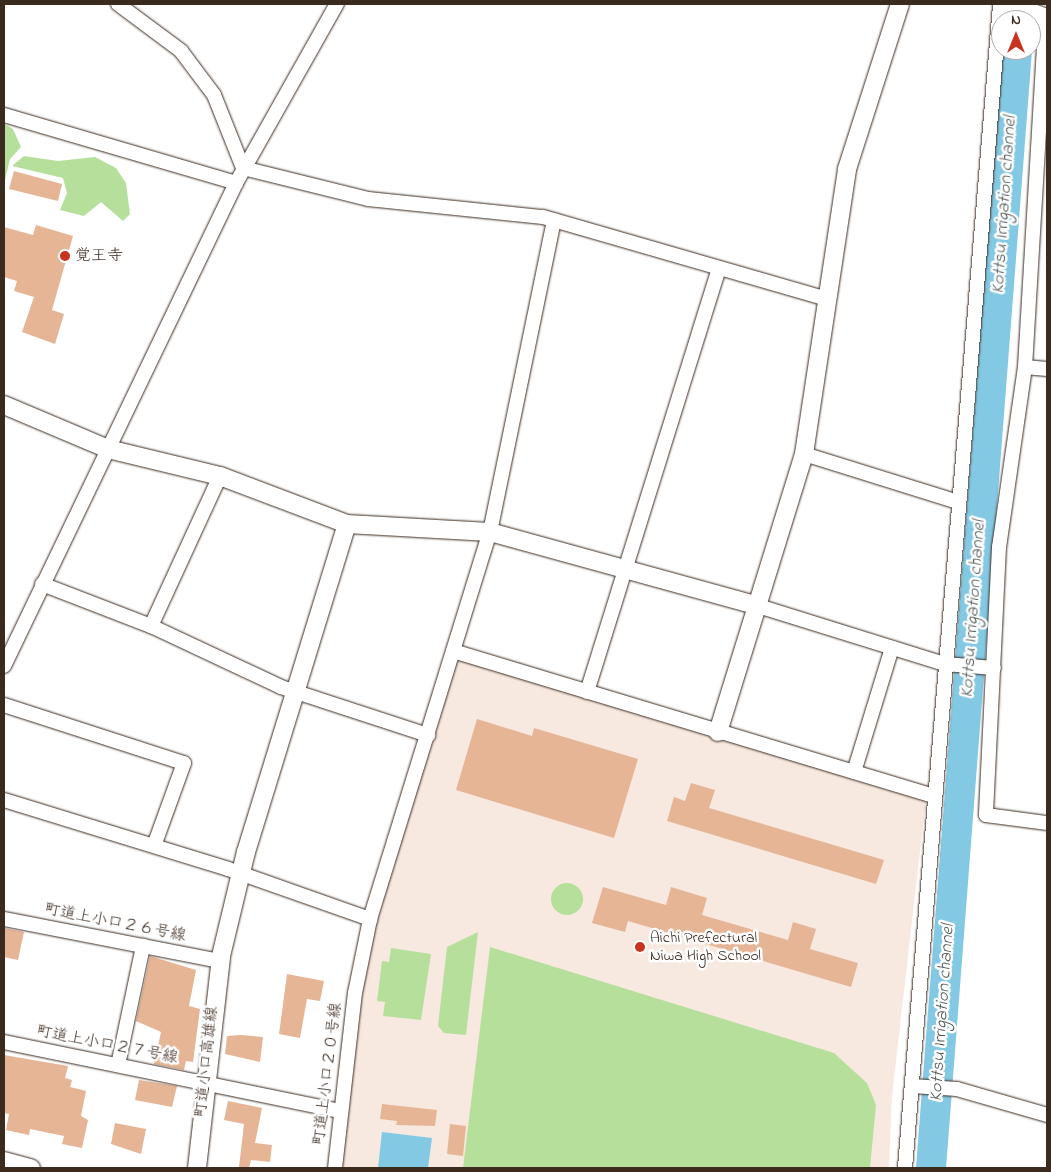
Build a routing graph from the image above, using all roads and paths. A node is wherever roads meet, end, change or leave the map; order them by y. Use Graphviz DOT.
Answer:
graph roads {
  1 [pos="118,4"];
  2 [pos="337,4"];
  3 [pos="900,4"];
  4 [pos="1000,4"];
  5 [pos="1008,4"];
  6 [pos="1044,16"];
  7 [pos="4,115"];
  8 [pos="243,168"];
  9 [pos="236,182"];
  10 [pos="554,221"];
  11 [pos="719,268"];
  12 [pos="827,299"];
  13 [pos="1025,367"];
  14 [pos="1047,369"];
  15 [pos="4,405"];
  16 [pos="108,449"];
  17 [pos="804,454"];
  18 [pos="220,476"];
  19 [pos="958,502"];
  20 [pos="347,524"];
  21 [pos="490,532"];
  22 [pos="625,566"];
  23 [pos="42,584"];
  24 [pos="755,605"];
  25 [pos="151,626"];
  26 [pos="892,648"];
  27 [pos="454,651"];
  28 [pos="945,664"];
  29 [pos="4,665"];
  30 [pos="994,668"];
  31 [pos="295,692"];
  32 [pos="587,692"];
  33 [pos="4,704"];
  34 [pos="718,732"];
  35 [pos="428,735"];
  36 [pos="854,772"];
  37 [pos="934,796"];
  38 [pos="4,800"];
  39 [pos="1047,823"];
  40 [pos="154,846"];
  41 [pos="240,874"];
  42 [pos="4,919"];
  43 [pos="370,919"];
  44 [pos="143,946"];
  45 [pos="220,958"];
  46 [pos="4,1042"];
  47 [pos="118,1066"];
  48 [pos="204,1082"];
  49 [pos="915,1087"];
  50 [pos="341,1111"];
  51 [pos="1047,1115"];
  52 [pos="4,1162"];
  53 [pos="31,1168"];
  54 [pos="197,1168"];
  55 [pos="335,1168"];
  56 [pos="905,1168"];
  1 -- 8 [label="street"];
  2 -- 8 [label="street"];
  3 -- 12 [label="street"];
  4 -- 19 [label="street"];
  5 -- 6 [label="street"];
  6 -- 13 [label="street"];
  7 -- 9 [label="street"];
  8 -- 9 [label="street"];
  8 -- 10 [label="street"];
  9 -- 16 [label="street"];
  10 -- 11 [label="street"];
  10 -- 21 [label="street, 町道上小口２０号線"];
  11 -- 12 [label="street"];
  11 -- 22 [label="street"];
  12 -- 17 [label="street"];
  13 -- 14 [label="street"];
  13 -- 30 [label="street"];
  15 -- 16 [label="street"];
  16 -- 18 [label="street"];
  16 -- 23 [label="street"];
  17 -- 19 [label="street"];
  17 -- 24 [label="street"];
  18 -- 20 [label="street"];
  18 -- 25 [label="street"];
  19 -- 28 [label="street"];
  20 -- 21 [label="street"];
  20 -- 31 [label="street, 町道小口高雄線"];
  21 -- 22 [label="street"];
  21 -- 27 [label="street, 町道上小口２０号線"];
  22 -- 24 [label="street"];
  22 -- 32 [label="street"];
  23 -- 25 [label="street"];
  23 -- 29 [label="street"];
  24 -- 26 [label="street"];
  24 -- 34 [label="street"];
  25 -- 31 [label="street"];
  26 -- 28 [label="street"];
  26 -- 36 [label="street"];
  27 -- 32 [label="street"];
  27 -- 35 [label="street, 町道上小口２０号線"];
  28 -- 30 [label="street"];
  28 -- 37 [label="street"];
  30 -- 39 [label="street"];
  31 -- 35 [label="street"];
  31 -- 41 [label="street, 町道小口高雄線"];
  32 -- 34 [label="street"];
  33 -- 40 [label="street"];
  34 -- 36 [label="street"];
  35 -- 43 [label="street, 町道上小口２０号線"];
  36 -- 37 [label="street"];
  37 -- 49 [label="street"];
  38 -- 40 [label="street"];
  40 -- 41 [label="street"];
  41 -- 43 [label="street"];
  41 -- 45 [label="street, 町道小口高雄線"];
  42 -- 44 [label="street, 町道上小口２６号線"];
  43 -- 50 [label="street, 町道上小口２０号線"];
  44 -- 45 [label="street, 町道上小口２６号線"];
  44 -- 47 [label="street"];
  45 -- 48 [label="street, 町道小口高雄線"];
  46 -- 47 [label="street, 町道上小口２７号線"];
  47 -- 48 [label="street, 町道上小口２７号線"];
  48 -- 50 [label="street, 町道上小口２７号線"];
  48 -- 54 [label="street, 町道小口高雄線"];
  49 -- 51 [label="street"];
  49 -- 56 [label="street"];
  50 -- 55 [label="street, 町道上小口２０号線"];
  52 -- 53 [label="street"];
}
